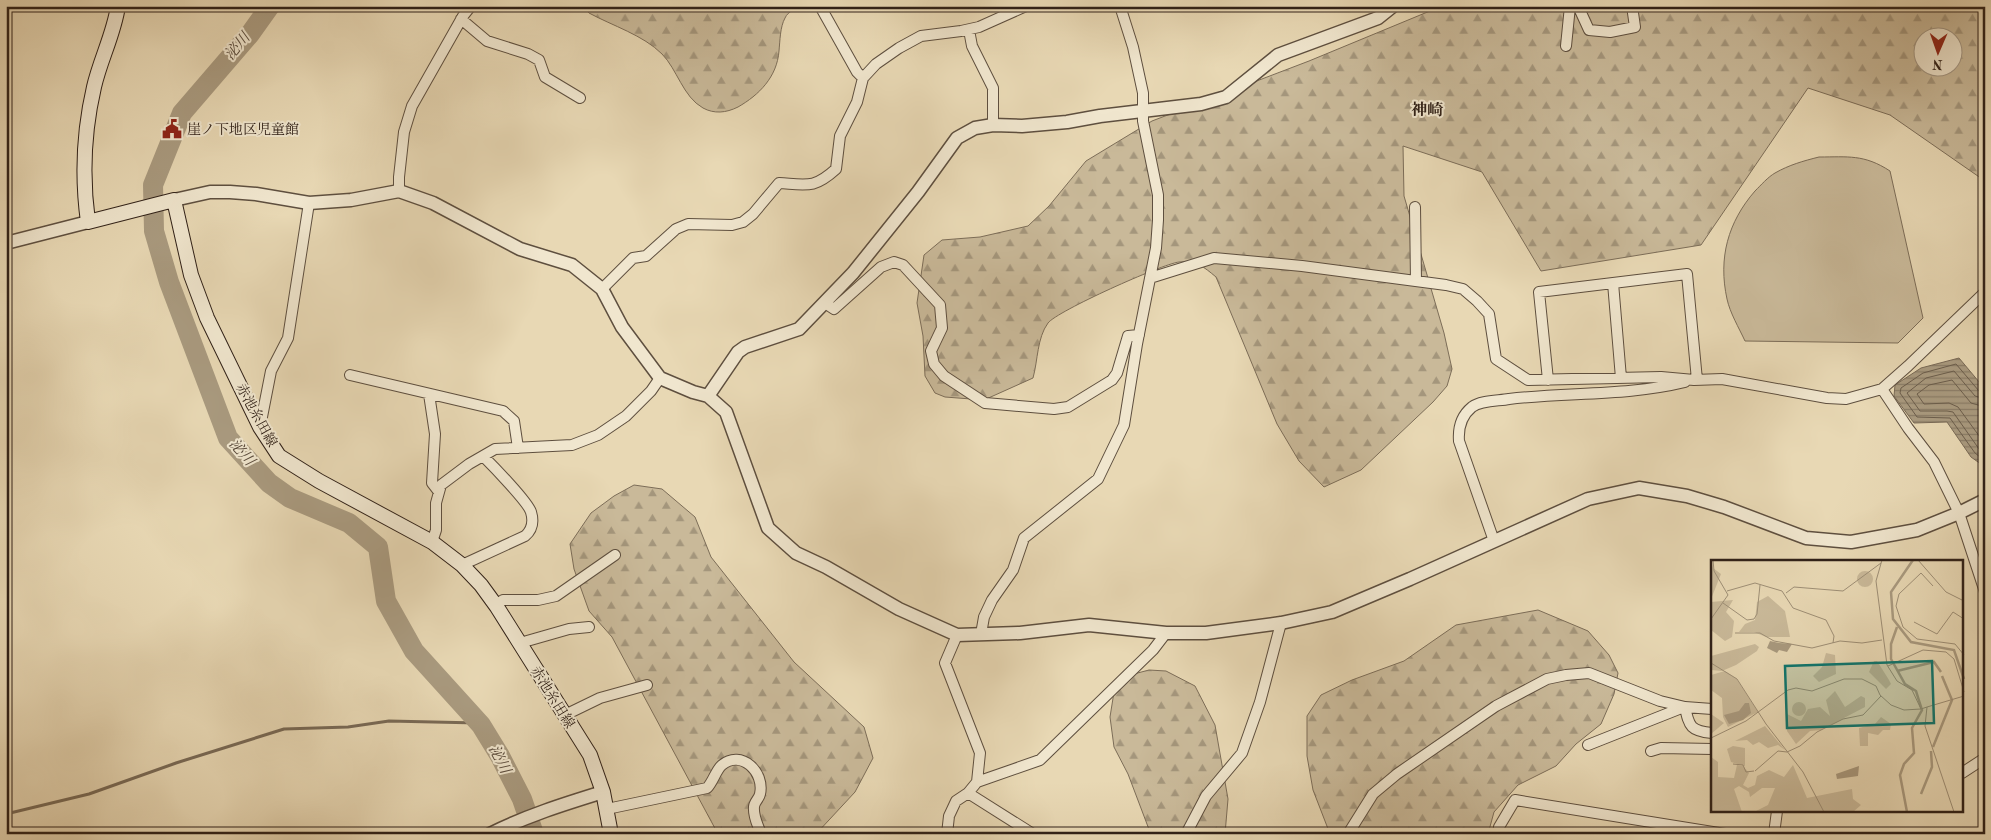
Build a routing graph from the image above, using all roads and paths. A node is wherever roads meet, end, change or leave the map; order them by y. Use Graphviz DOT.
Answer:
graph roads {
  1 [pos="118,6"];
  2 [pos="471,6"];
  3 [pos="820,6"];
  4 [pos="1026,6"];
  5 [pos="1120,6"];
  6 [pos="1393,6"];
  7 [pos="1570,6"];
  8 [pos="1578,6"];
  9 [pos="1632,6"];
  10 [pos="461,18"];
  11 [pos="969,30"];
  12 [pos="1566,46"];
  13 [pos="863,78"];
  14 [pos="580,98"];
  15 [pos="1144,111"];
  16 [pos="993,125"];
  17 [pos="400,191"];
  18 [pos="170,201"];
  19 [pos="309,203"];
  20 [pos="1415,207"];
  21 [pos="88,222"];
  22 [pos="6,243"];
  23 [pos="1150,278"];
  24 [pos="1416,281"];
  25 [pos="1613,283"];
  26 [pos="602,289"];
  27 [pos="1985,292"];
  28 [pos="825,303"];
  29 [pos="1139,335"];
  30 [pos="350,375"];
  31 [pos="660,378"];
  32 [pos="1621,378"];
  33 [pos="1548,380"];
  34 [pos="1695,380"];
  35 [pos="1882,390"];
  36 [pos="429,394"];
  37 [pos="708,396"];
  38 [pos="260,426"];
  39 [pos="518,448"];
  40 [pos="483,456"];
  41 [pos="439,492"];
  42 [pos="1985,500"];
  43 [pos="1959,513"];
  44 [pos="432,542"];
  45 [pos="1494,542"];
  46 [pos="615,555"];
  47 [pos="462,565"];
  48 [pos="1985,592"];
  49 [pos="495,605"];
  50 [pos="1281,622"];
  51 [pos="589,627"];
  52 [pos="1166,633"];
  53 [pos="981,634"];
  54 [pos="957,635"];
  55 [pos="520,643"];
  56 [pos="647,685"];
  57 [pos="1685,707"];
  58 [pos="1711,709"];
  59 [pos="565,715"];
  60 [pos="1711,733"];
  61 [pos="1588,745"];
  62 [pos="1711,749"];
  63 [pos="1651,751"];
  64 [pos="1985,758"];
  65 [pos="1964,772"];
  66 [pos="978,782"];
  67 [pos="603,792"];
  68 [pos="968,793"];
  69 [pos="607,809"];
  70 [pos="1777,812"];
  71 [pos="490,834"];
  72 [pos="611,834"];
  73 [pos="761,834"];
  74 [pos="947,834"];
  75 [pos="1033,834"];
  76 [pos="1186,834"];
  77 [pos="1348,834"];
  78 [pos="1498,834"];
  79 [pos="1725,834"];
  80 [pos="1774,834"];
  1 -- 21 [label="main road"];
  2 -- 10 [label="street"];
  3 -- 13 [label="street"];
  4 -- 11 [label="street"];
  5 -- 15 [label="street"];
  6 -- 15 [label="street"];
  7 -- 12 [label="street"];
  8 -- 9 [label="street"];
  10 -- 14 [label="street"];
  10 -- 17 [label="street"];
  11 -- 13 [label="street"];
  11 -- 16 [label="street"];
  13 -- 26 [label="street"];
  15 -- 16 [label="street"];
  15 -- 23 [label="street"];
  16 -- 28 [label="street"];
  17 -- 19 [label="street"];
  17 -- 26 [label="street"];
  18 -- 19 [label="street"];
  18 -- 21 [label="main road"];
  18 -- 38 [label="main road, 赤池糸田線"];
  19 -- 38 [label="street"];
  20 -- 24 [label="street"];
  21 -- 22 [label="street"];
  23 -- 24 [label="street"];
  23 -- 29 [label="street"];
  24 -- 33 [label="street"];
  25 -- 32 [label="street"];
  25 -- 33 [label="street"];
  25 -- 34 [label="street"];
  26 -- 31 [label="street"];
  27 -- 35 [label="street"];
  28 -- 29 [label="street"];
  28 -- 37 [label="street"];
  29 -- 53 [label="street"];
  30 -- 36 [label="street"];
  31 -- 37 [label="street"];
  31 -- 39 [label="street"];
  32 -- 33 [label="street"];
  32 -- 34 [label="street"];
  34 -- 35 [label="street"];
  34 -- 45 [label="street"];
  35 -- 43 [label="street"];
  36 -- 39 [label="street"];
  36 -- 41 [label="street"];
  37 -- 54 [label="street"];
  38 -- 44 [label="main road, 赤池糸田線"];
  39 -- 40 [label="street"];
  40 -- 41 [label="street"];
  40 -- 47 [label="street"];
  41 -- 44 [label="street"];
  42 -- 43 [label="street"];
  43 -- 45 [label="street"];
  43 -- 48 [label="street"];
  44 -- 47 [label="main road, 赤池糸田線"];
  45 -- 50 [label="street"];
  46 -- 49 [label="street"];
  47 -- 49 [label="main road, 赤池糸田線"];
  49 -- 55 [label="main road, 赤池糸田線"];
  50 -- 52 [label="street"];
  50 -- 76 [label="street"];
  51 -- 55 [label="street"];
  52 -- 53 [label="street"];
  52 -- 66 [label="street"];
  53 -- 54 [label="street"];
  54 -- 66 [label="street"];
  55 -- 59 [label="main road, 赤池糸田線"];
  56 -- 59 [label="street"];
  57 -- 58 [label="street"];
  57 -- 60 [label="street"];
  57 -- 61 [label="street"];
  57 -- 77 [label="street"];
  59 -- 67 [label="main road, 赤池糸田線"];
  62 -- 63 [label="street"];
  64 -- 65 [label="street"];
  66 -- 68 [label="street"];
  67 -- 69 [label="main road, 赤池糸田線"];
  67 -- 71 [label="street"];
  68 -- 74 [label="street"];
  68 -- 75 [label="street"];
  69 -- 72 [label="main road, 赤池糸田線"];
  69 -- 73 [label="street"];
  70 -- 80 [label="street"];
  78 -- 79 [label="street"];
}
